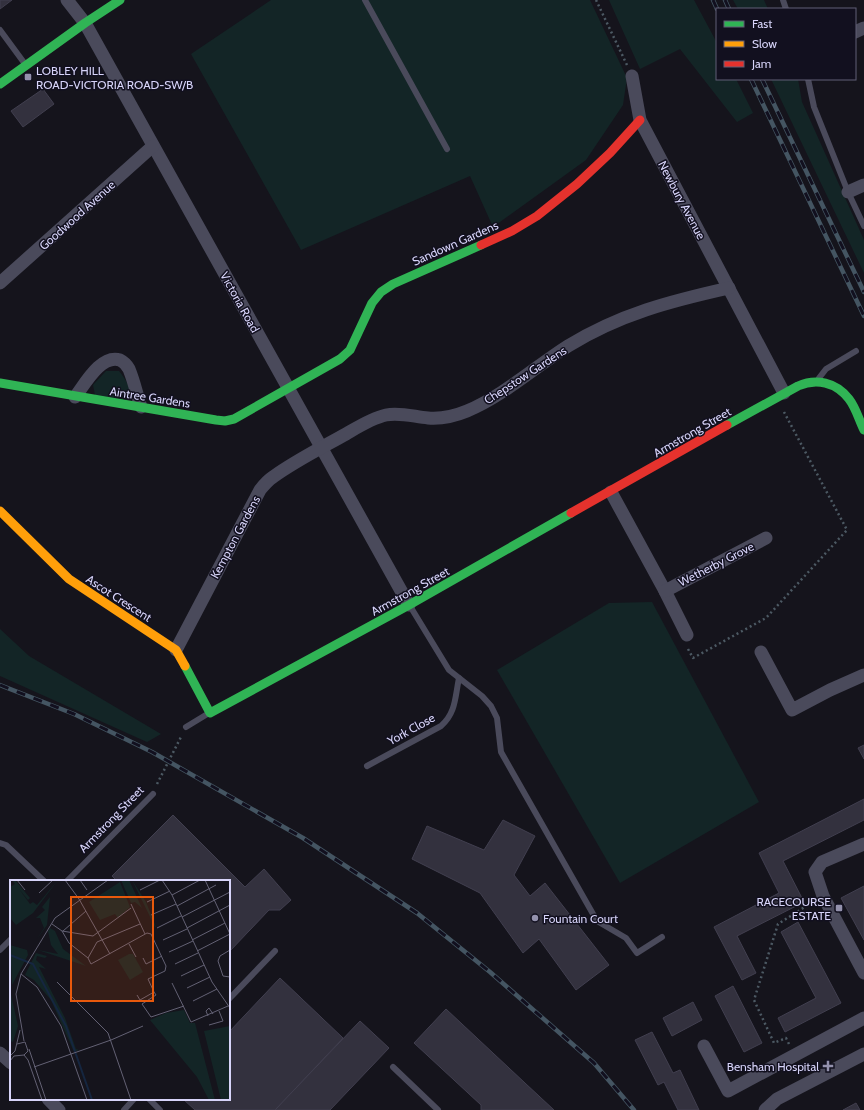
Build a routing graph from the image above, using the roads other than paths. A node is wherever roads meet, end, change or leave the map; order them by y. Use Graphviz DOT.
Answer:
graph roads {
  1 [pos="67,0"];
  2 [pos="120,0"];
  3 [pos="365,0"];
  4 [pos="84,23"];
  5 [pos="0,30"];
  6 [pos="26,66"];
  7 [pos="632,76"];
  8 [pos="808,80"];
  9 [pos="0,84"];
  10 [pos="640,120"];
  11 [pos="153,146"];
  12 [pos="448,150"];
  13 [pos="864,185"];
  14 [pos="848,192"];
  15 [pos="864,226"];
  16 [pos="0,283"];
  17 [pos="729,288"];
  18 [pos="856,351"];
  19 [pos="817,381"];
  20 [pos="0,383"];
  21 [pos="289,389"];
  22 [pos="780,395"];
  23 [pos="75,397"];
  24 [pos="141,408"];
  25 [pos="864,430"];
  26 [pos="321,448"];
  27 [pos="611,492"];
  28 [pos="0,511"];
  29 [pos="766,538"];
  30 [pos="665,591"];
  31 [pos="409,605"];
  32 [pos="687,635"];
  33 [pos="176,650"];
  34 [pos="761,652"];
  35 [pos="864,675"];
  36 [pos="458,678"];
  37 [pos="210,713"];
  38 [pos="186,727"];
  39 [pos="367,766"];
  40 [pos="153,794"];
  41 [pos="0,843"];
  42 [pos="864,844"];
  43 [pos="43,880"];
  44 [pos="68,880"];
  45 [pos="662,937"];
  46 [pos="10,940"];
  47 [pos="0,950"];
  48 [pos="275,951"];
  49 [pos="864,973"];
  50 [pos="230,999"];
  51 [pos="864,1018"];
  52 [pos="704,1046"];
  53 [pos="0,1053"];
  54 [pos="864,1054"];
  55 [pos="10,1062"];
  56 [pos="393,1067"];
  57 [pos="49,1100"];
  58 [pos="133,1100"];
  59 [pos="150,1100"];
  60 [pos="59,1110"];
  61 [pos="124,1110"];
  62 [pos="160,1110"];
  63 [pos="438,1110"];
  64 [pos="765,1110"];
  1 -- 4 [label="street, Victoria Road"];
  2 -- 4 [label="street"];
  3 -- 12 [label="lane"];
  4 -- 6 [label="street"];
  4 -- 11 [label="street, Victoria Road"];
  5 -- 6 [label="lane"];
  6 -- 9 [label="street"];
  7 -- 10 [label="street, Newbury Avenue"];
  8 -- 14 [label="lane"];
  10 -- 17 [label="street, Newbury Avenue"];
  10 -- 21 [label="street, Sandown Gardens"];
  11 -- 16 [label="street, Goodwood Avenue"];
  11 -- 21 [label="street, Victoria Road"];
  13 -- 14 [label="street"];
  14 -- 15 [label="lane"];
  17 -- 22 [label="street, Newbury Avenue"];
  17 -- 26 [label="street, Chepstow Gardens"];
  18 -- 19 [label="lane"];
  19 -- 22 [label="street, Armstrong Street"];
  19 -- 25 [label="street"];
  20 -- 23 [label="street, Aintree Gardens"];
  21 -- 24 [label="street, Aintree Gardens"];
  21 -- 26 [label="street, Victoria Road"];
  22 -- 27 [label="street, Armstrong Street"];
  23 -- 24 [label="street, Aintree Gardens"];
  23 -- 24 [label="street"];
  26 -- 31 [label="street, Victoria Road"];
  26 -- 33 [label="street, Kempton Gardens"];
  27 -- 30 [label="street, Wetherby Grove"];
  27 -- 31 [label="street, Armstrong Street"];
  28 -- 33 [label="street, Ascot Crescent"];
  29 -- 30 [label="street, Wetherby Grove"];
  30 -- 32 [label="street, Wetherby Grove"];
  31 -- 36 [label="lane"];
  31 -- 37 [label="street, Armstrong Street"];
  33 -- 37 [label="street, Ascot Crescent"];
  34 -- 35 [label="street"];
  36 -- 39 [label="lane, York Close"];
  36 -- 45 [label="lane"];
  37 -- 38 [label="lane, Armstrong Street"];
  40 -- 44 [label="lane, Armstrong Street"];
  41 -- 43 [label="lane"];
  42 -- 49 [label="street"];
  46 -- 47 [label="lane"];
  48 -- 50 [label="lane"];
  51 -- 52 [label="street"];
  53 -- 55 [label="street"];
  54 -- 64 [label="street"];
  56 -- 63 [label="lane"];
  57 -- 60 [label="street"];
  58 -- 61 [label="lane"];
  59 -- 62 [label="lane"];
}
